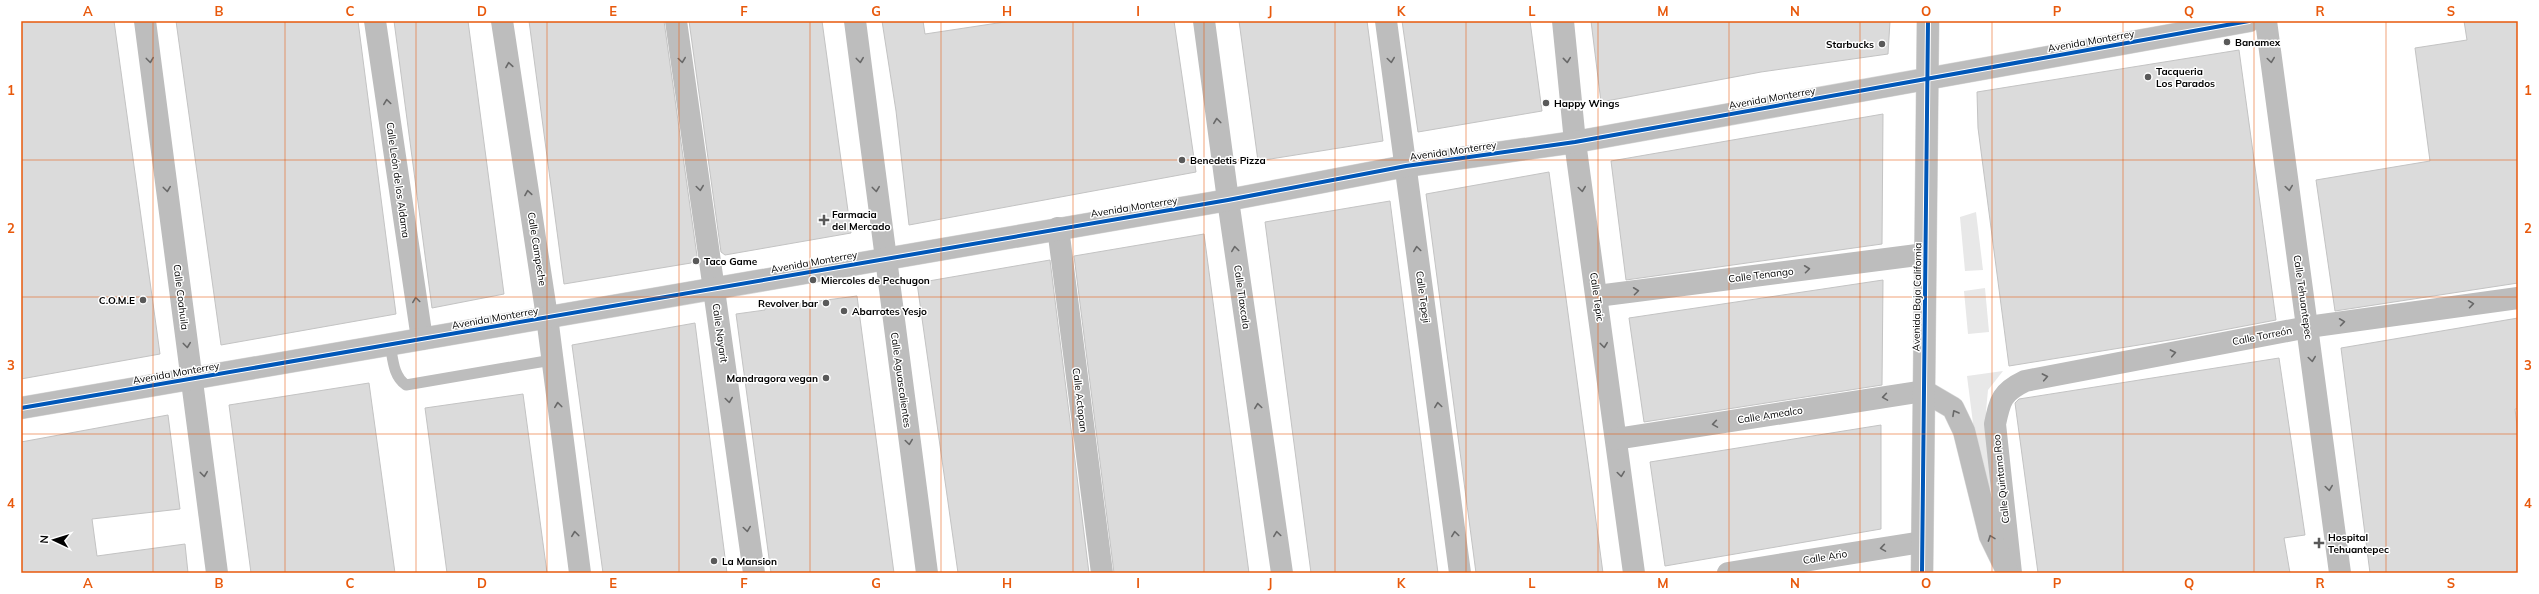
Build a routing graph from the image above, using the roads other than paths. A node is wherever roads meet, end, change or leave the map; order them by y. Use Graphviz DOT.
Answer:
graph roads {
  1 [pos="145,21"];
  2 [pos="375,21"];
  3 [pos="502,21"];
  4 [pos="676,21"];
  5 [pos="855,21"];
  6 [pos="1204,21"];
  7 [pos="1386,21"];
  8 [pos="1563,21"];
  9 [pos="1928,21"];
  10 [pos="2249,21"];
  11 [pos="2266,21"];
  12 [pos="1927,79"];
  13 [pos="1576,142"];
  14 [pos="1406,166"];
  15 [pos="1228,200"];
  16 [pos="1058,228"];
  17 [pos="1925,254"];
  18 [pos="885,259"];
  19 [pos="714,288"];
  20 [pos="1598,296"];
  21 [pos="2518,298"];
  22 [pos="547,317"];
  23 [pos="2308,327"];
  24 [pos="422,339"];
  25 [pos="390,344"];
  26 [pos="552,360"];
  27 [pos="192,378"];
  28 [pos="2009,389"];
  29 [pos="1924,391"];
  30 [pos="21,408"];
  31 [pos="1616,439"];
  32 [pos="1922,542"];
  33 [pos="217,573"];
  34 [pos="580,573"];
  35 [pos="754,573"];
  36 [pos="927,573"];
  37 [pos="1102,573"];
  38 [pos="1282,573"];
  39 [pos="1460,573"];
  40 [pos="1634,573"];
  41 [pos="1728,573"];
  42 [pos="1922,573"];
  43 [pos="2008,573"];
  44 [pos="2011,573"];
  45 [pos="2340,573"];
  1 -- 27 [label="street, Calle Coahuila, one-way"];
  24 -- 2 [label="street, Calle León de los Aldama, one-way"];
  22 -- 3 [label="street, Calle Campeche, one-way"];
  4 -- 19 [label="street, Calle Nayarit, one-way"];
  5 -- 18 [label="street, Calle Aguascalientes, one-way"];
  15 -- 6 [label="street, Calle Tlaxcala, one-way"];
  7 -- 14 [label="street, Calle Tepeji, one-way"];
  8 -- 13 [label="street, Calle Tepic, one-way"];
  9 -- 12 [label="street, Avenida Baja California"];
  10 -- 12 [label="street, Avenida Monterrey"];
  11 -- 23 [label="street, Calle Tehuantepec, one-way"];
  12 -- 13 [label="street, Avenida Monterrey"];
  12 -- 17 [label="street, Avenida Baja California"];
  13 -- 14 [label="street, Avenida Monterrey"];
  13 -- 20 [label="street, Calle Tepic, one-way"];
  14 -- 15 [label="street, Avenida Monterrey"];
  39 -- 14 [label="street, Calle Tepeji, one-way"];
  15 -- 16 [label="street, Avenida Monterrey"];
  38 -- 15 [label="street, Calle Tlaxcala, one-way"];
  16 -- 18 [label="street, Avenida Monterrey"];
  16 -- 37 [label="street, Calle Actopan"];
  20 -- 17 [label="street, Calle Tenango, one-way"];
  17 -- 29 [label="street, Avenida Baja California"];
  18 -- 19 [label="street, Avenida Monterrey"];
  18 -- 36 [label="street, Calle Aguascalientes, one-way"];
  19 -- 22 [label="street, Avenida Monterrey"];
  19 -- 35 [label="street, Calle Nayarit, one-way"];
  20 -- 31 [label="street, Calle Tepic, one-way"];
  23 -- 21 [label="street, Calle Torreón, one-way"];
  22 -- 24 [label="street, Avenida Monterrey"];
  22 -- 26 [label="street, Calle Campeche"];
  28 -- 23 [label="street, Calle Torreón, one-way"];
  23 -- 45 [label="street, Calle Tehuantepec, one-way"];
  24 -- 25 [label="street, Avenida Monterrey"];
  25 -- 26 [label="lane"];
  25 -- 27 [label="street, Avenida Monterrey"];
  34 -- 26 [label="street, Calle Campeche, one-way"];
  27 -- 30 [label="street, Avenida Monterrey"];
  27 -- 33 [label="street, Calle Coahuila, one-way"];
  28 -- 44 [label="street, Calle Quintana Roo"];
  29 -- 31 [label="street, Calle Amealco, one-way"];
  29 -- 32 [label="street, Avenida Baja California"];
  43 -- 29 [label="street, one-way"];
  31 -- 40 [label="street, Calle Tepic, one-way"];
  32 -- 41 [label="street, Calle Ario, one-way"];
  32 -- 42 [label="street, Avenida Baja California"];
}
